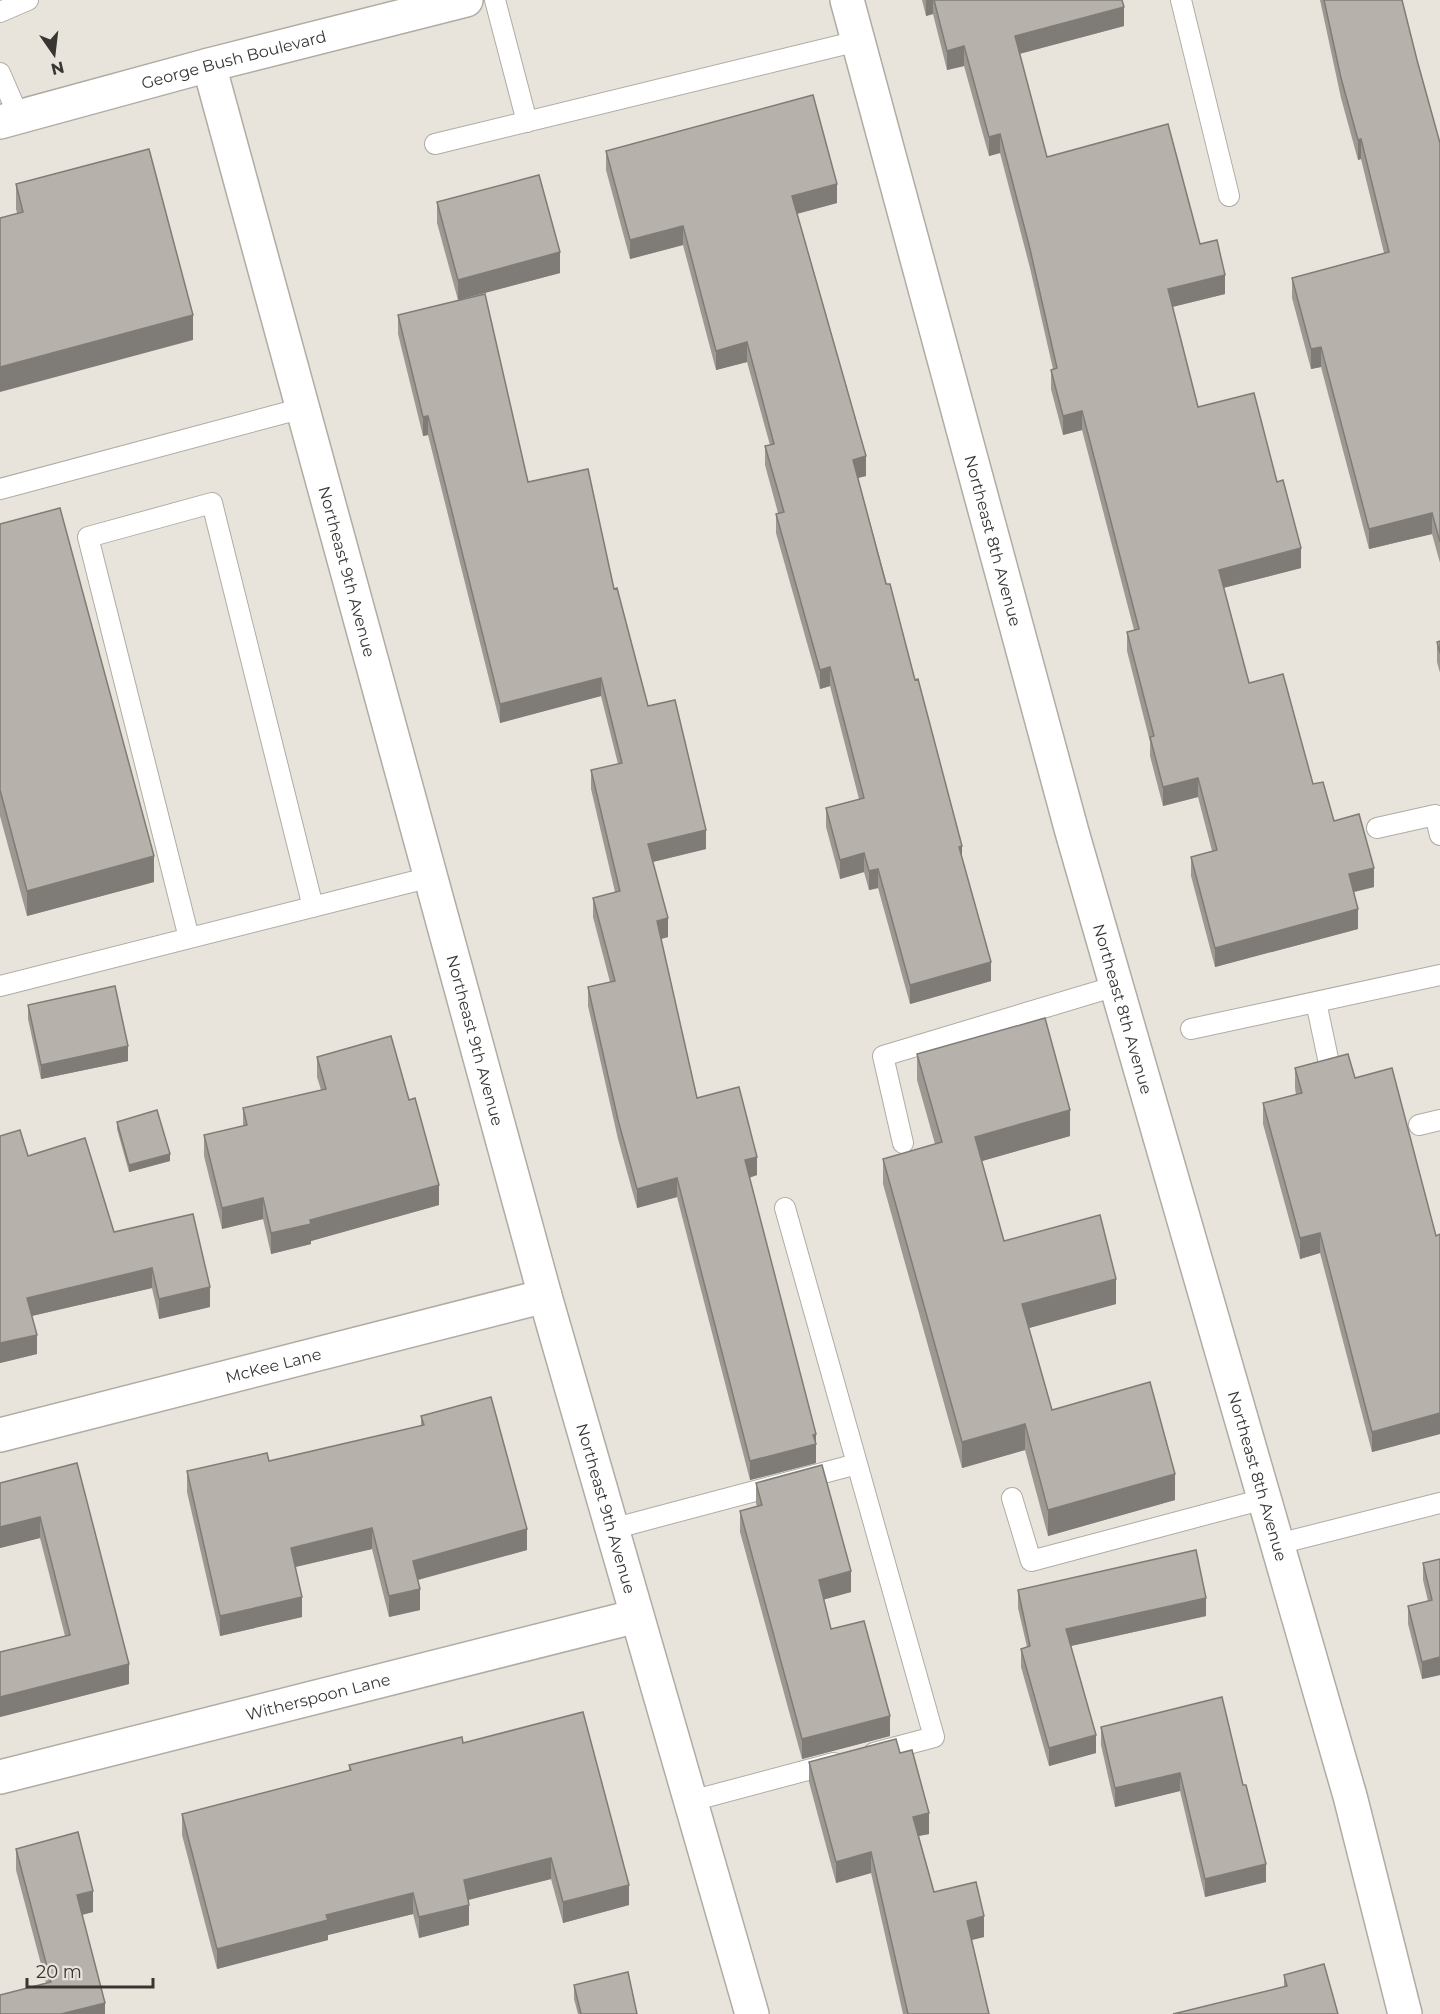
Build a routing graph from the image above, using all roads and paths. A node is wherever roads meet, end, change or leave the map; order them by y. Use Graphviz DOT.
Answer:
graph roads {
  1 [pos="28,0"];
  2 [pos="466,0"];
  3 [pos="495,0"];
  4 [pos="847,0"];
  5 [pos="1180,0"];
  6 [pos="398,8"];
  7 [pos="0,12"];
  8 [pos="858,41"];
  9 [pos="209,65"];
  10 [pos="0,73"];
  11 [pos="10,120"];
  12 [pos="527,122"];
  13 [pos="435,144"];
  14 [pos="1229,196"];
  15 [pos="303,408"];
  16 [pos="0,489"];
  17 [pos="1377,828"];
  18 [pos="1440,836"];
  19 [pos="431,877"];
  20 [pos="313,907"];
  21 [pos="189,938"];
  22 [pos="1440,975"];
  23 [pos="0,986"];
  24 [pos="1116,986"];
  25 [pos="1316,1002"];
  26 [pos="1191,1029"];
  27 [pos="1330,1068"];
  28 [pos="1440,1120"];
  29 [pos="1419,1125"];
  30 [pos="903,1143"];
  31 [pos="785,1208"];
  32 [pos="545,1296"];
  33 [pos="0,1435"];
  34 [pos="857,1464"];
  35 [pos="1012,1498"];
  36 [pos="1264,1499"];
  37 [pos="1440,1503"];
  38 [pos="612,1529"];
  39 [pos="1278,1544"];
  40 [pos="637,1616"];
  41 [pos="0,1777"];
  42 [pos="691,1801"];
  43 [pos="752,2014"];
  44 [pos="1405,2014"];
  1 -- 7 [label="lane"];
  2 -- 6 [label="street, George Bush Boulevard"];
  3 -- 12 [label="lane"];
  4 -- 8 [label="street, Northeast 8th Avenue"];
  5 -- 14 [label="lane"];
  6 -- 9 [label="street, George Bush Boulevard"];
  8 -- 12 [label="lane"];
  8 -- 24 [label="street, Northeast 8th Avenue"];
  9 -- 11 [label="street, George Bush Boulevard"];
  9 -- 15 [label="street, Northeast 9th Avenue"];
  10 -- 11 [label="lane"];
  12 -- 13 [label="lane"];
  15 -- 16 [label="lane"];
  15 -- 19 [label="street, Northeast 9th Avenue"];
  17 -- 18 [label="lane"];
  19 -- 20 [label="lane"];
  19 -- 32 [label="street, Northeast 9th Avenue"];
  20 -- 21 [label="lane"];
  20 -- 21 [label="lane"];
  21 -- 23 [label="lane"];
  22 -- 25 [label="lane"];
  24 -- 30 [label="lane"];
  24 -- 36 [label="street, Northeast 8th Avenue"];
  25 -- 26 [label="lane"];
  25 -- 27 [label="lane"];
  28 -- 29 [label="lane"];
  31 -- 34 [label="lane"];
  32 -- 33 [label="street, McKee Lane"];
  32 -- 38 [label="street, Northeast 9th Avenue"];
  34 -- 38 [label="lane"];
  34 -- 42 [label="lane"];
  35 -- 36 [label="lane"];
  36 -- 39 [label="street, Northeast 8th Avenue"];
  37 -- 39 [label="lane"];
  38 -- 40 [label="street, Northeast 9th Avenue"];
  39 -- 44 [label="street, Northeast 8th Avenue"];
  40 -- 41 [label="street, Witherspoon Lane"];
  40 -- 42 [label="street, Northeast 9th Avenue"];
  42 -- 43 [label="street, Northeast 9th Avenue"];
}
